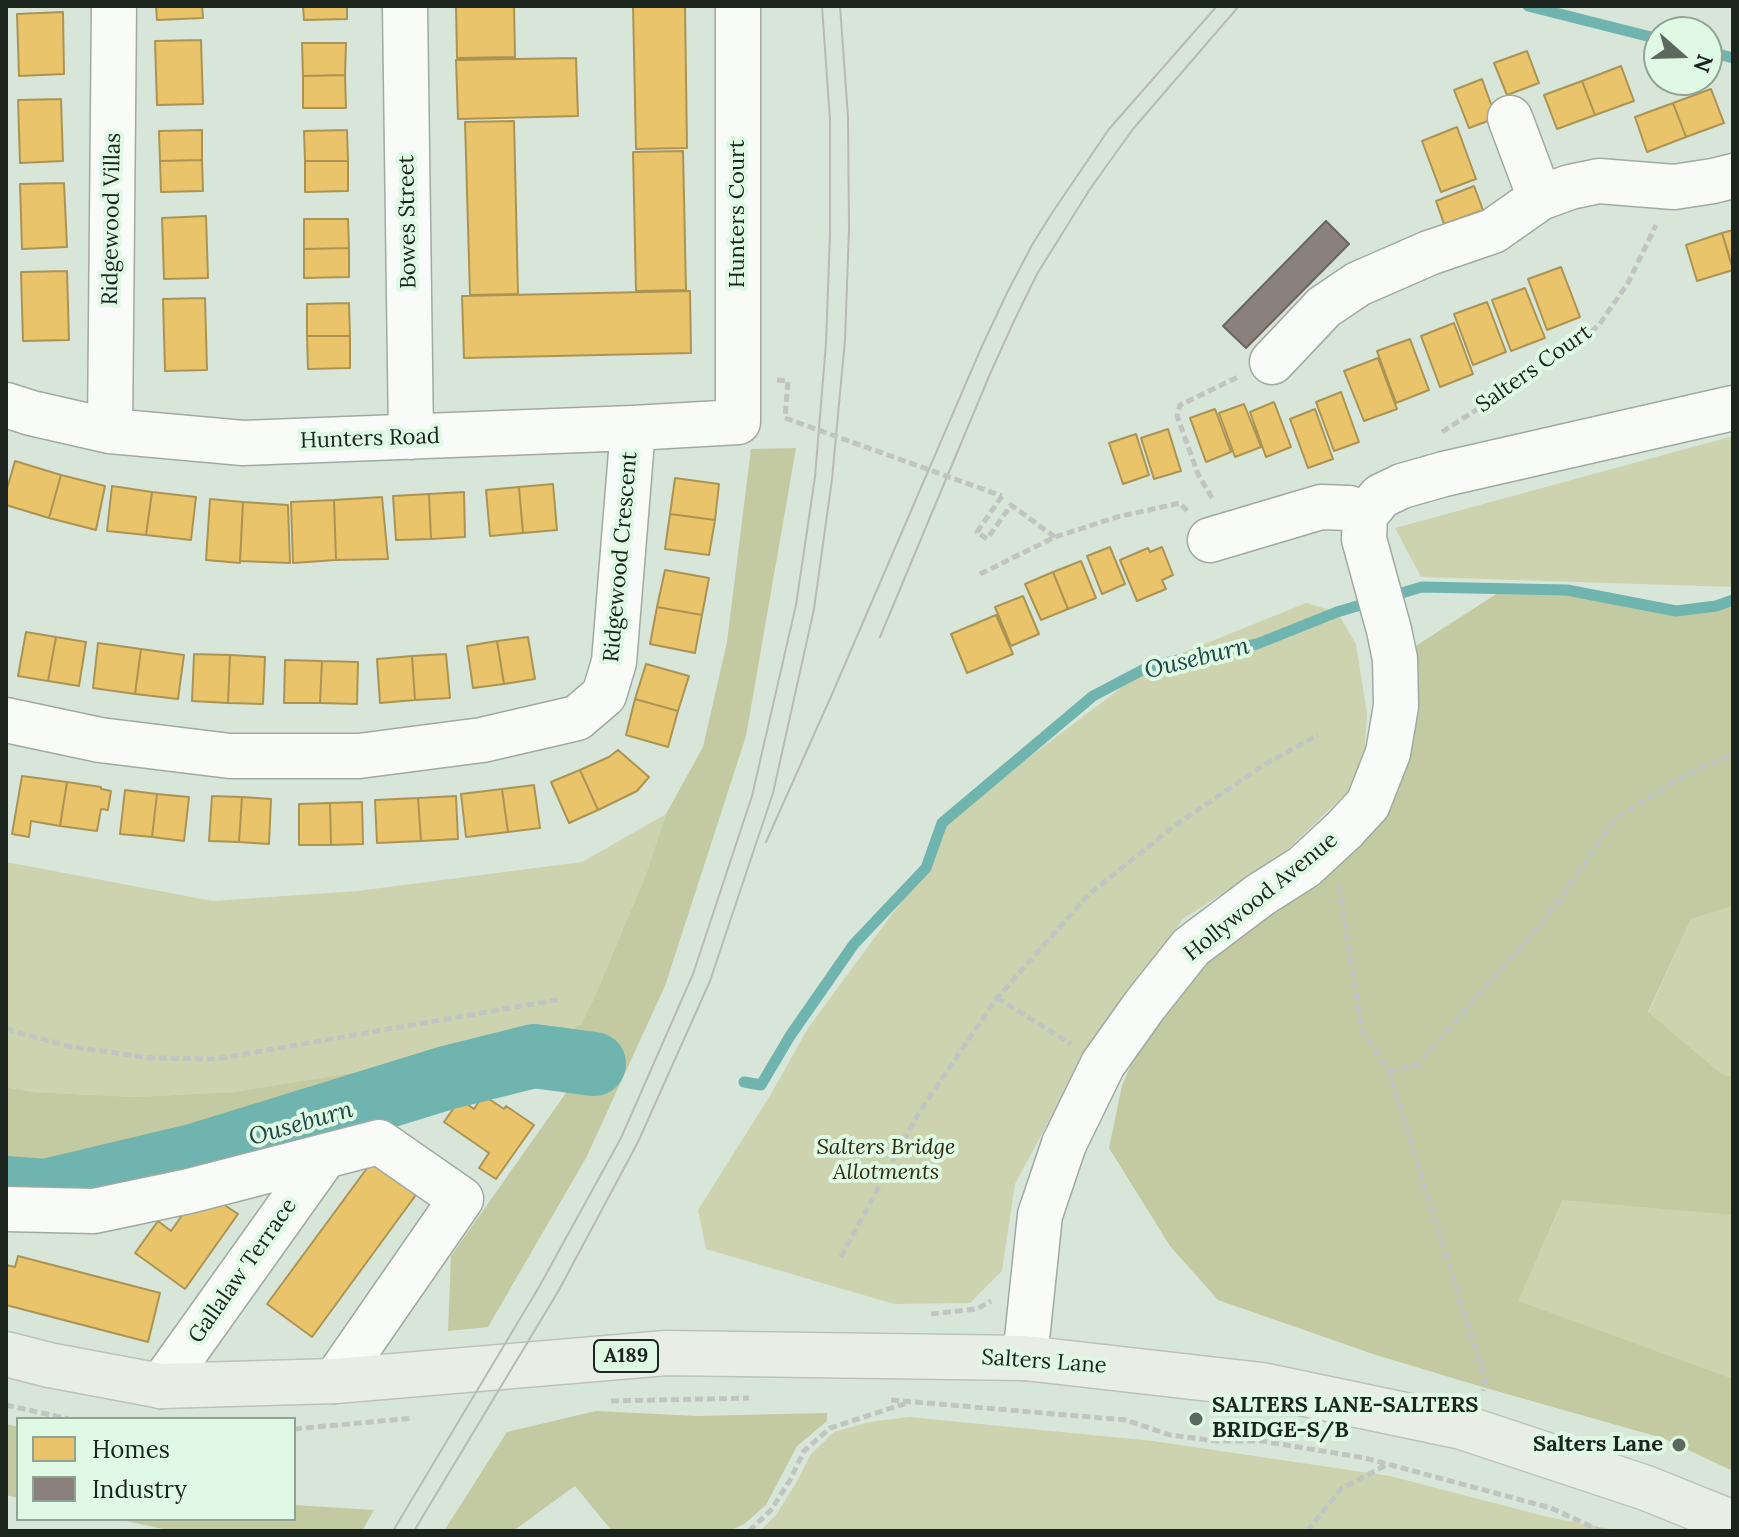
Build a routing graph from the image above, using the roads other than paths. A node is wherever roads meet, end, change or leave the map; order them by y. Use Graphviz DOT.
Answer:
graph roads {
  1 [pos="114,6"];
  2 [pos="405,6"];
  3 [pos="738,6"];
  4 [pos="1510,118"];
  5 [pos="1733,176"];
  6 [pos="1540,198"];
  7 [pos="1272,362"];
  8 [pos="6,405"];
  9 [pos="1733,408"];
  10 [pos="738,422"];
  11 [pos="633,428"];
  12 [pos="110,431"];
  13 [pos="411,437"];
  14 [pos="1365,515"];
  15 [pos="1222,536"];
  16 [pos="6,720"];
  17 [pos="325,1156"];
  18 [pos="6,1209"];
  19 [pos="6,1354"];
  20 [pos="1025,1358"];
  21 [pos="335,1381"];
  22 [pos="161,1386"];
  23 [pos="1733,1523"];
  1 -- 12 [label="street, Ridgewood Villas"];
  2 -- 13 [label="street, Bowes Street"];
  3 -- 10 [label="street, Hunters Court"];
  4 -- 6 [label="street"];
  5 -- 6 [label="street"];
  6 -- 7 [label="street"];
  8 -- 12 [label="street, Hunters Road"];
  9 -- 14 [label="street"];
  10 -- 11 [label="street, Hunters Road"];
  11 -- 13 [label="street, Hunters Road"];
  11 -- 16 [label="street, Ridgewood Crescent"];
  12 -- 13 [label="street, Hunters Road"];
  14 -- 15 [label="street"];
  14 -- 20 [label="street, Hollywood Avenue"];
  17 -- 18 [label="street"];
  17 -- 21 [label="street"];
  17 -- 22 [label="street, Gallalaw Terrace"];
  19 -- 22 [label="main road, A189"];
  20 -- 21 [label="main road, Salters Lane / A189"];
  20 -- 23 [label="main road, Salters Lane / A189"];
  21 -- 22 [label="main road, A189"];
}
